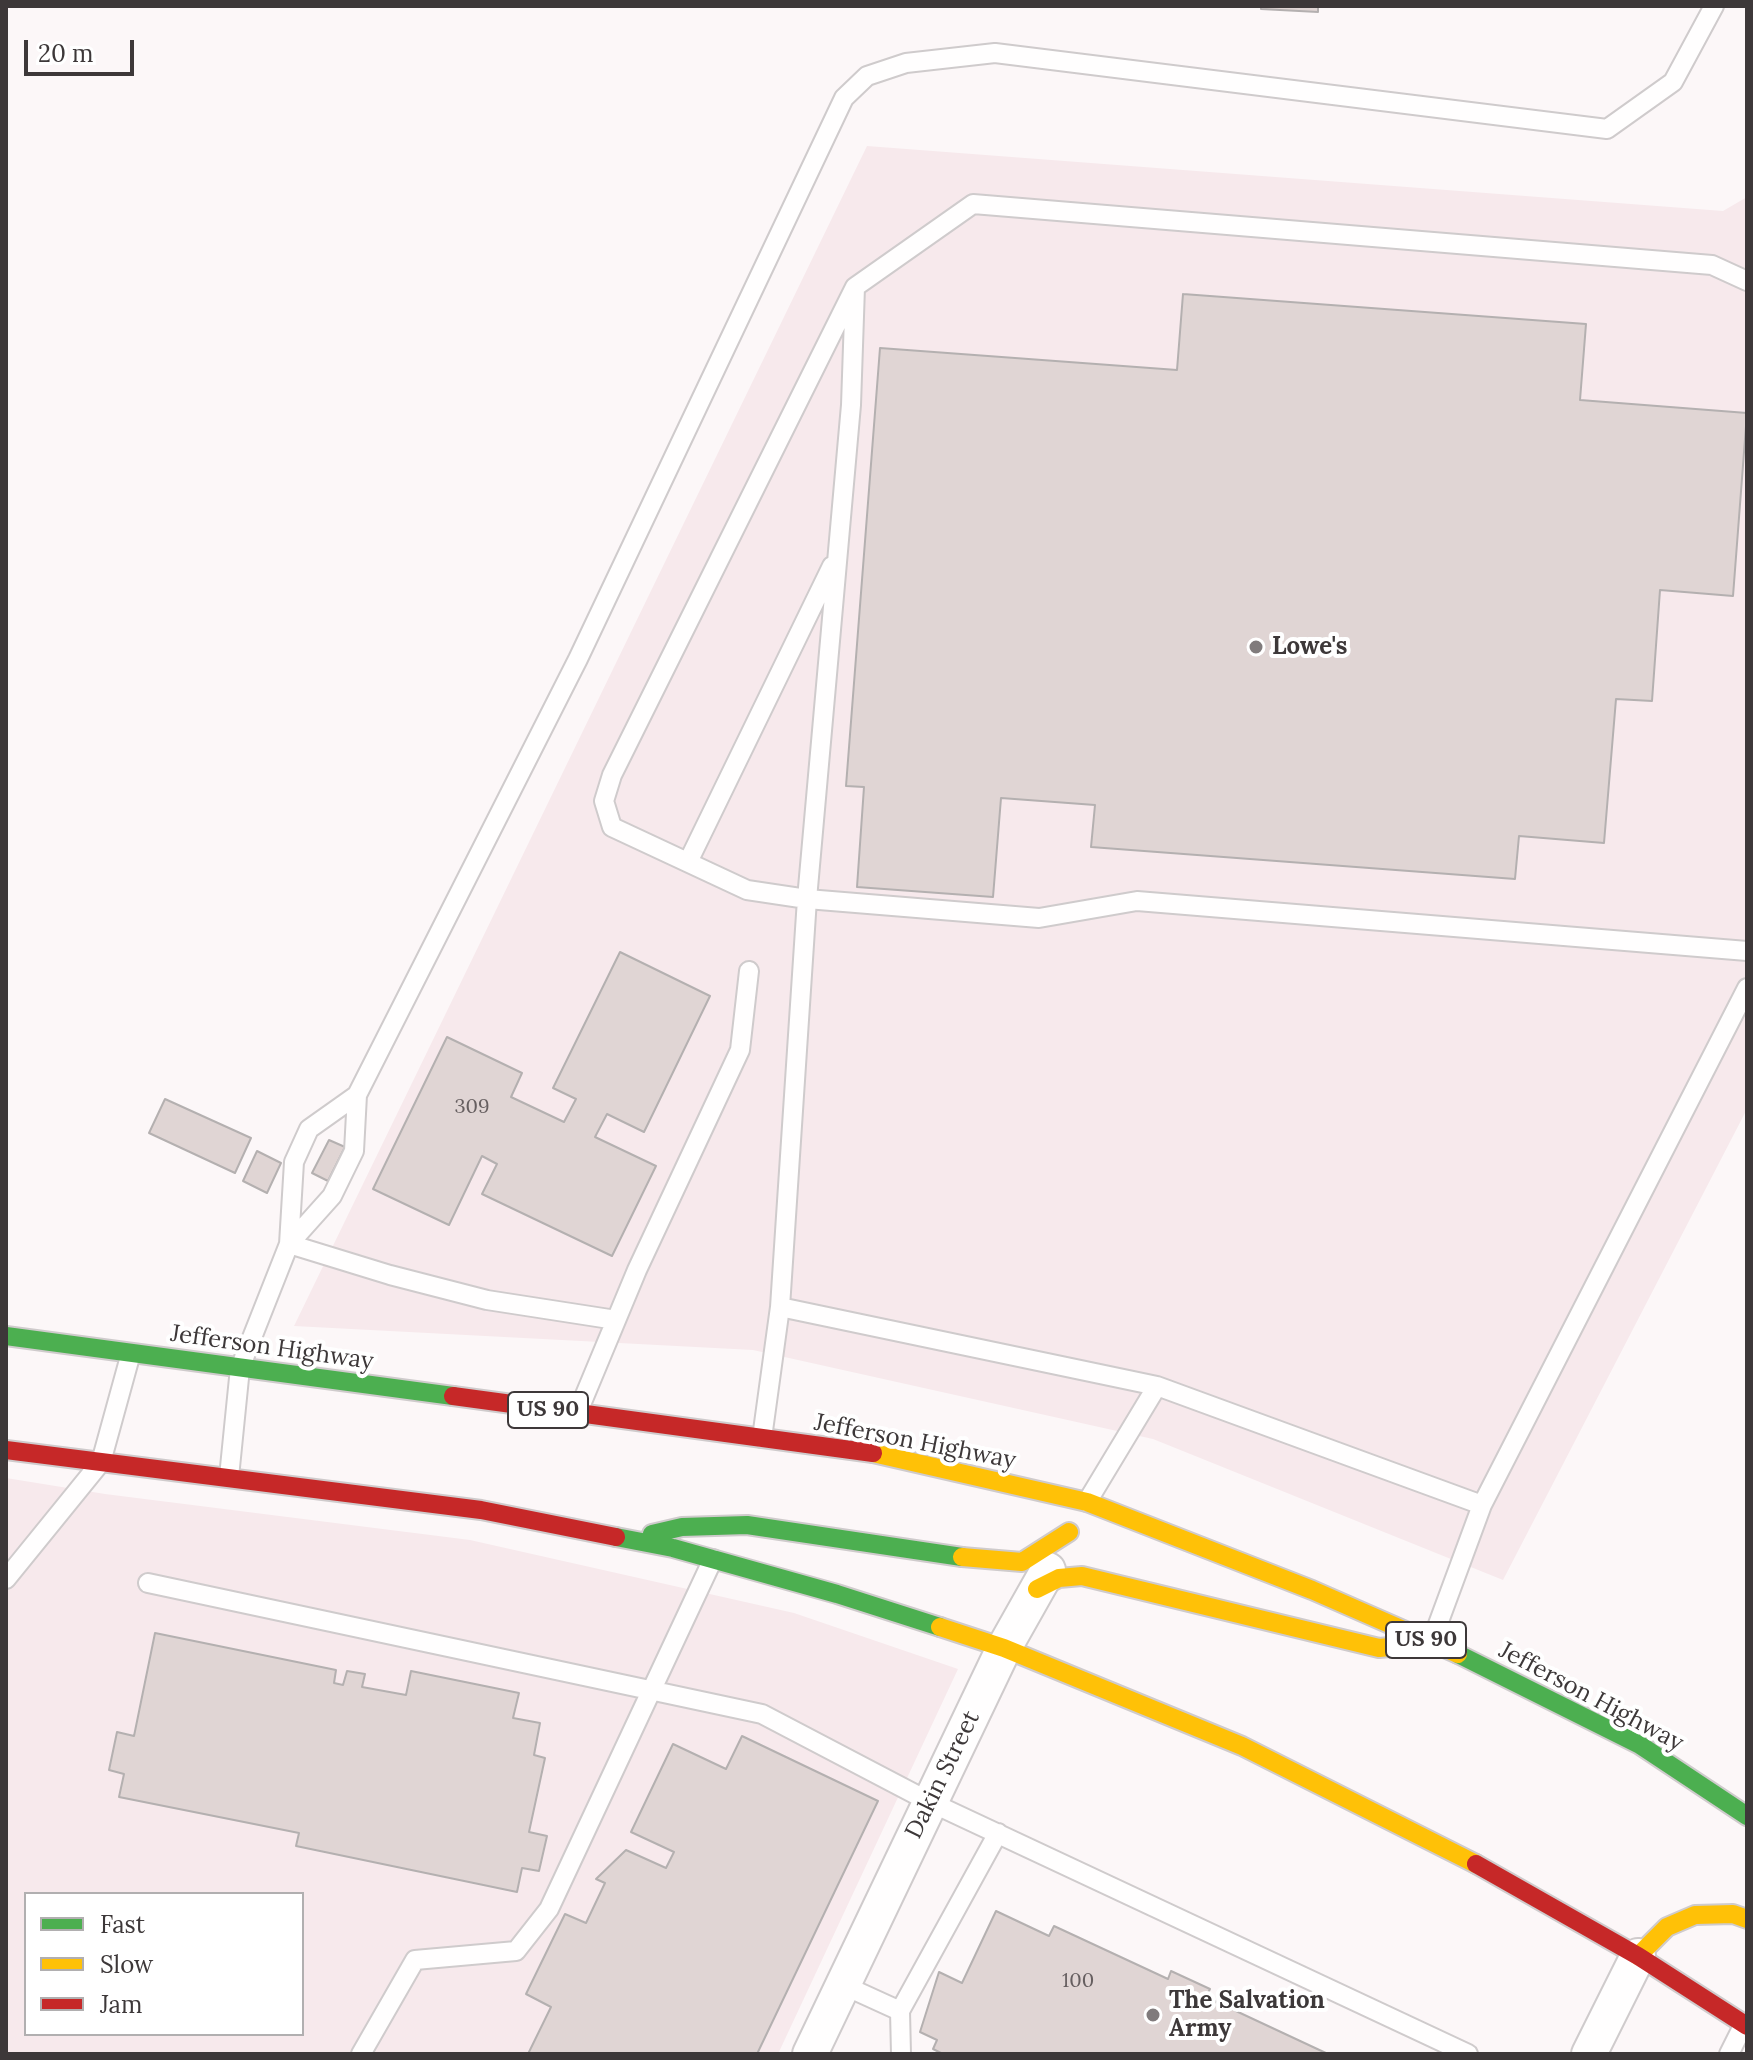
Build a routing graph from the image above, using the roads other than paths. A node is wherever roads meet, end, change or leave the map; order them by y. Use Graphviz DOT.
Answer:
graph roads {
  1 [pos="1714,6"];
  2 [pos="1747,281"];
  3 [pos="855,287"];
  4 [pos="838,555"];
  5 [pos="688,862"];
  6 [pos="807,899"];
  7 [pos="1747,951"];
  8 [pos="749,971"];
  9 [pos="1747,988"];
  10 [pos="357,1095"];
  11 [pos="289,1244"];
  12 [pos="780,1307"];
  13 [pos="616,1320"];
  14 [pos="6,1336"];
  15 [pos="131,1353"];
  16 [pos="240,1368"];
  17 [pos="1157,1386"];
  18 [pos="577,1414"];
  19 [pos="762,1438"];
  20 [pos="6,1450"];
  21 [pos="101,1462"];
  22 [pos="229,1477"];
  23 [pos="1087,1502"];
  24 [pos="1482,1505"];
  25 [pos="1069,1532"];
  26 [pos="630,1540"];
  27 [pos="713,1559"];
  28 [pos="6,1579"];
  29 [pos="148,1583"];
  30 [pos="1037,1589"];
  31 [pos="1431,1643"];
  32 [pos="1004,1648"];
  33 [pos="652,1689"];
  34 [pos="930,1802"];
  35 [pos="1747,1816"];
  36 [pos="998,1833"];
  37 [pos="1747,1919"];
  38 [pos="1638,1956"];
  39 [pos="843,1985"];
  40 [pos="900,2011"];
  41 [pos="1746,2025"];
  42 [pos="1459,2052"];
  43 [pos="361,2054"];
  44 [pos="810,2054"];
  45 [pos="901,2054"];
  46 [pos="1589,2054"];
  47 [pos="1729,2054"];
  1 -- 10 [label="lane"];
  2 -- 3 [label="lane"];
  3 -- 4 [label="lane"];
  3 -- 5 [label="lane"];
  4 -- 5 [label="lane"];
  4 -- 6 [label="lane"];
  5 -- 6 [label="lane"];
  6 -- 7 [label="lane"];
  6 -- 12 [label="lane"];
  8 -- 13 [label="lane"];
  9 -- 24 [label="lane"];
  10 -- 11 [label="lane"];
  10 -- 11 [label="lane"];
  11 -- 13 [label="lane"];
  11 -- 16 [label="lane"];
  12 -- 17 [label="lane"];
  12 -- 19 [label="lane"];
  13 -- 18 [label="lane"];
  14 -- 15 [label="main road, Jefferson Highway / US 90"];
  15 -- 16 [label="main road, Jefferson Highway / US 90"];
  15 -- 21 [label="lane"];
  16 -- 18 [label="main road, Jefferson Highway / US 90"];
  16 -- 22 [label="lane"];
  17 -- 23 [label="lane"];
  17 -- 24 [label="lane"];
  18 -- 19 [label="main road, Jefferson Highway / US 90"];
  19 -- 23 [label="main road, Jefferson Highway / US 90"];
  20 -- 21 [label="main road"];
  21 -- 22 [label="main road"];
  21 -- 28 [label="lane"];
  22 -- 26 [label="main road"];
  23 -- 25 [label="street, Dakin Street"];
  23 -- 31 [label="main road, Jefferson Highway / US 90"];
  24 -- 31 [label="lane"];
  25 -- 26 [label="main road"];
  25 -- 30 [label="street, Dakin Street"];
  26 -- 27 [label="main road"];
  27 -- 32 [label="main road"];
  27 -- 33 [label="lane"];
  29 -- 33 [label="lane"];
  30 -- 31 [label="main road"];
  30 -- 32 [label="street, Dakin Street"];
  31 -- 35 [label="main road, Jefferson Highway / US 90"];
  32 -- 34 [label="street, Dakin Street"];
  32 -- 38 [label="main road"];
  33 -- 34 [label="lane"];
  33 -- 43 [label="lane"];
  34 -- 36 [label="lane"];
  34 -- 39 [label="street, Dakin Street"];
  36 -- 40 [label="lane"];
  36 -- 42 [label="lane"];
  37 -- 38 [label="main road"];
  38 -- 41 [label="main road"];
  38 -- 46 [label="street"];
  39 -- 40 [label="lane"];
  39 -- 44 [label="street, Dakin Street"];
  40 -- 45 [label="lane"];
  41 -- 47 [label="lane"];
}
